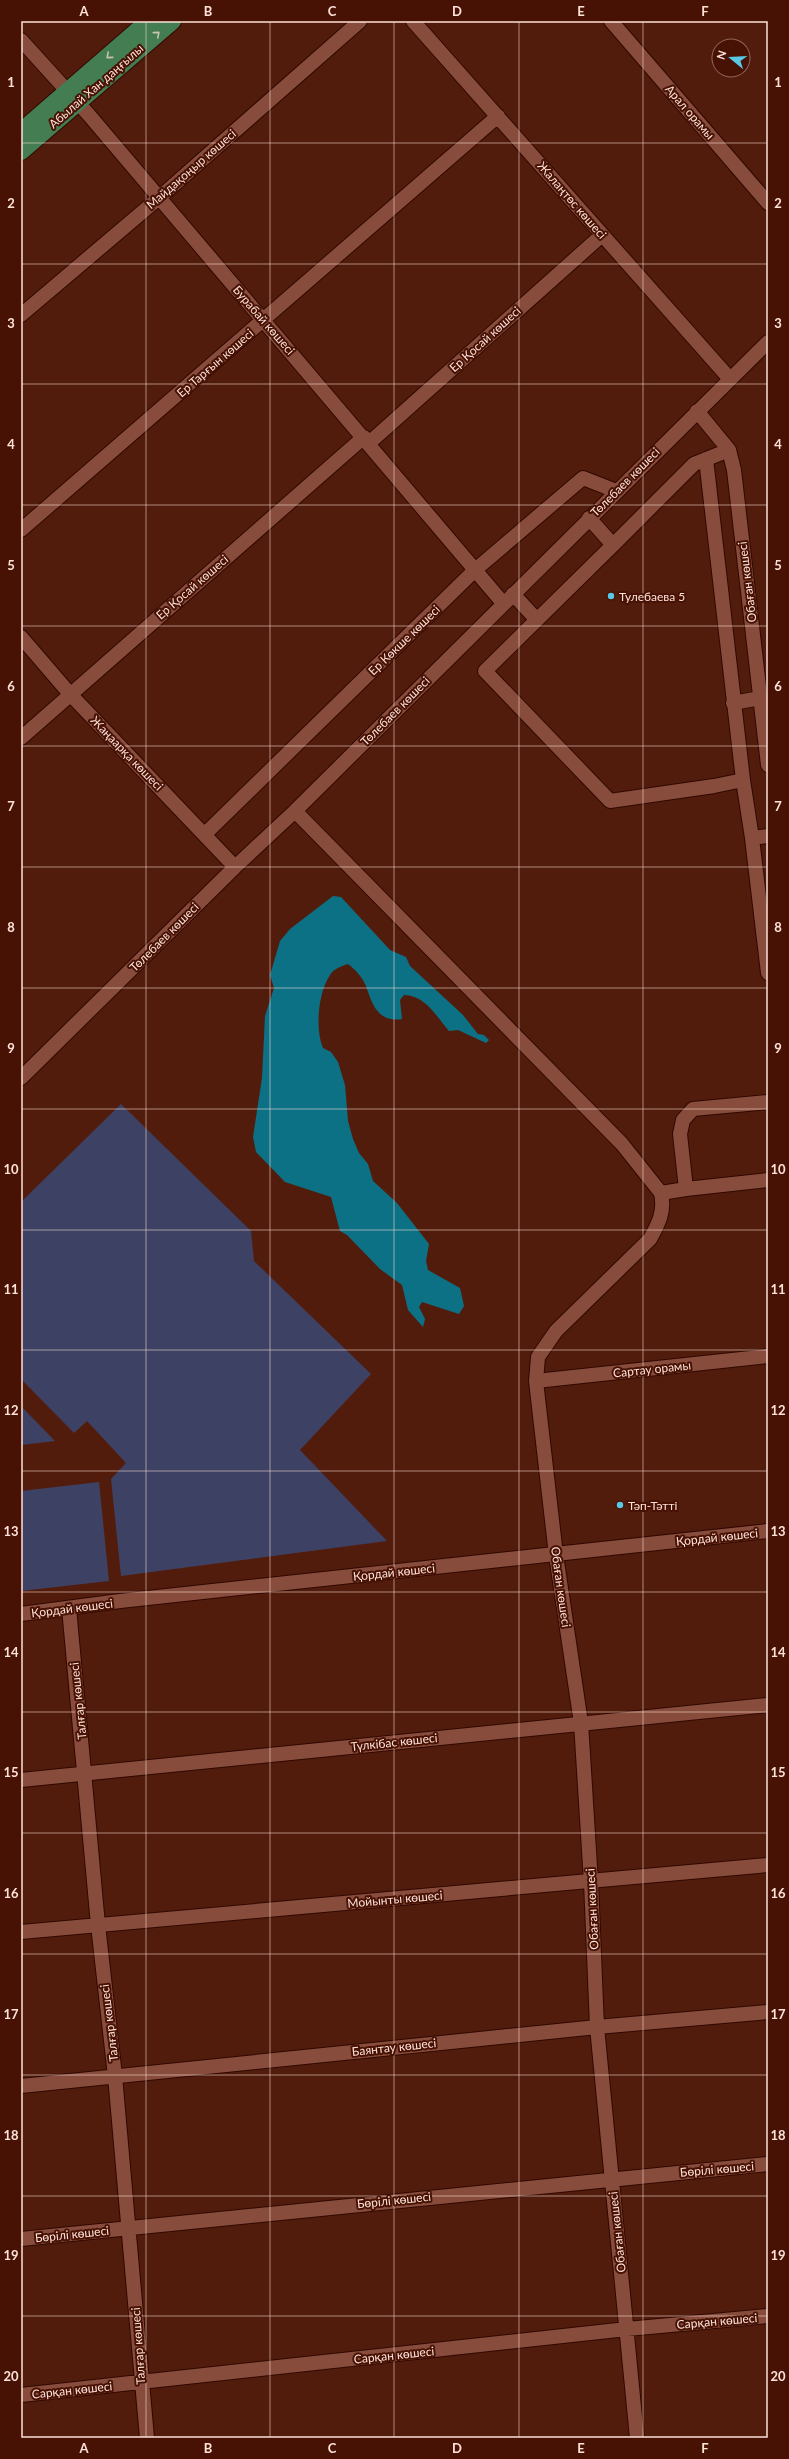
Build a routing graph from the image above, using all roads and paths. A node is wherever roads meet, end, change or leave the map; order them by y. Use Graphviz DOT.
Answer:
graph roads {
  1 [pos="149,21"];
  2 [pos="172,21"];
  3 [pos="360,21"];
  4 [pos="413,21"];
  5 [pos="611,21"];
  6 [pos="21,40"];
  7 [pos="73,96"];
  8 [pos="498,116"];
  9 [pos="21,132"];
  10 [pos="21,151"];
  11 [pos="160,197"];
  12 [pos="768,203"];
  13 [pos="602,235"];
  14 [pos="21,315"];
  15 [pos="264,320"];
  16 [pos="768,342"];
  17 [pos="730,379"];
  18 [pos="697,411"];
  19 [pos="366,440"];
  20 [pos="729,450"];
  21 [pos="706,459"];
  22 [pos="616,491"];
  23 [pos="589,518"];
  24 [pos="21,530"];
  25 [pos="613,545"];
  26 [pos="475,570"];
  27 [pos="508,598"];
  28 [pos="537,620"];
  29 [pos="21,637"];
  30 [pos="70,694"];
  31 [pos="760,698"];
  32 [pos="733,703"];
  33 [pos="21,738"];
  34 [pos="768,765"];
  35 [pos="742,780"];
  36 [pos="295,811"];
  37 [pos="205,834"];
  38 [pos="768,836"];
  39 [pos="752,838"];
  40 [pos="235,866"];
  41 [pos="768,973"];
  42 [pos="21,1078"];
  43 [pos="768,1102"];
  44 [pos="768,1180"];
  45 [pos="686,1189"];
  46 [pos="661,1193"];
  47 [pos="768,1356"];
  48 [pos="536,1381"];
  49 [pos="768,1531"];
  50 [pos="556,1555"];
  51 [pos="69,1608"];
  52 [pos="21,1614"];
  53 [pos="768,1705"];
  54 [pos="581,1723"];
  55 [pos="86,1773"];
  56 [pos="21,1780"];
  57 [pos="768,1865"];
  58 [pos="591,1882"];
  59 [pos="98,1925"];
  60 [pos="21,1932"];
  61 [pos="768,2012"];
  62 [pos="597,2027"];
  63 [pos="115,2076"];
  64 [pos="21,2086"];
  65 [pos="768,2164"];
  66 [pos="612,2178"];
  67 [pos="129,2227"];
  68 [pos="21,2240"];
  69 [pos="768,2316"];
  70 [pos="627,2329"];
  71 [pos="141,2382"];
  72 [pos="21,2395"];
  73 [pos="147,2438"];
  74 [pos="636,2438"];
  1 -- 7 [label="main road, Абылай Хан даңғылы, one-way"];
  7 -- 2 [label="main road, Абылай Хан даңғылы, one-way"];
  3 -- 11 [label="street, Майдақоңыр көшесі"];
  4 -- 8 [label="street, Жалаңтөс көшесі"];
  5 -- 12 [label="street, Арал орамы"];
  6 -- 7 [label="street, Бурабай көшесі"];
  7 -- 9 [label="main road, Абылай Хан даңғылы"];
  7 -- 10 [label="main road, Абылай Хан даңғылы"];
  7 -- 11 [label="street, Бурабай көшесі"];
  8 -- 13 [label="street, Жалаңтөс көшесі"];
  8 -- 15 [label="street, Ер Тарғын көшесі"];
  11 -- 14 [label="street, Майдақоңыр көшесі"];
  11 -- 15 [label="street, Бурабай көшесі"];
  13 -- 17 [label="street, Жалаңтөс көшесі"];
  13 -- 19 [label="street, Ер Қосай көшесі"];
  15 -- 19 [label="street, Бурабай көшесі"];
  15 -- 24 [label="street, Ер Тарғын көшесі"];
  16 -- 17 [label="street, Төлебаев көшесі"];
  17 -- 18 [label="street, Төлебаев көшесі"];
  18 -- 20 [label="street, Обаған көшесі"];
  18 -- 22 [label="street, Төлебаев көшесі"];
  19 -- 26 [label="street, Бурабай көшесі"];
  19 -- 30 [label="street, Ер Қосай көшесі"];
  20 -- 21 [label="street"];
  20 -- 31 [label="street, Обаған көшесі"];
  21 -- 25 [label="street"];
  21 -- 32 [label="street"];
  22 -- 23 [label="street, Төлебаев көшесі"];
  22 -- 26 [label="street, Ер Көкше көшесі"];
  23 -- 25 [label="street"];
  23 -- 27 [label="street, Төлебаев көшесі"];
  25 -- 28 [label="street"];
  26 -- 27 [label="street, Бурабай көшесі"];
  26 -- 37 [label="street, Ер Көкше көшесі"];
  27 -- 28 [label="street, Бурабай көшесі"];
  27 -- 36 [label="street, Төлебаев көшесі"];
  28 -- 35 [label="street"];
  29 -- 30 [label="street, Жаңаарқа көшесі"];
  30 -- 33 [label="street, Ер Қосай көшесі"];
  30 -- 37 [label="street, Жаңаарқа көшесі"];
  31 -- 32 [label="street"];
  31 -- 34 [label="street, Обаған көшесі"];
  32 -- 35 [label="street"];
  35 -- 39 [label="street"];
  36 -- 40 [label="street, Төлебаев көшесі"];
  36 -- 46 [label="street"];
  37 -- 40 [label="street, Жаңаарқа көшесі"];
  38 -- 39 [label="street"];
  39 -- 41 [label="street"];
  40 -- 42 [label="street, Төлебаев көшесі"];
  43 -- 45 [label="street"];
  44 -- 45 [label="street"];
  45 -- 46 [label="street"];
  46 -- 48 [label="street, Обаған көшесі"];
  47 -- 48 [label="street, Сартау орамы"];
  48 -- 50 [label="street, Обаған көшесі"];
  49 -- 50 [label="street, Қордай көшесі"];
  50 -- 51 [label="street, Қордай көшесі"];
  50 -- 54 [label="street, Обаған көшесі"];
  51 -- 52 [label="street, Қордай көшесі"];
  51 -- 55 [label="street, Талғар көшесі"];
  53 -- 54 [label="street, Түлкібас көшесі"];
  54 -- 55 [label="street, Түлкібас көшесі"];
  54 -- 58 [label="street, Обаған көшесі"];
  55 -- 56 [label="street, Түлкібас көшесі"];
  55 -- 59 [label="street, Талғар көшесі"];
  57 -- 58 [label="street, Мойынты көшесі"];
  58 -- 59 [label="street, Мойынты көшесі"];
  58 -- 62 [label="street, Обаған көшесі"];
  59 -- 60 [label="street, Мойынты көшесі"];
  59 -- 63 [label="street, Талғар көшесі"];
  61 -- 62 [label="street, Баянтау көшесі"];
  62 -- 63 [label="street, Баянтау көшесі"];
  62 -- 66 [label="street, Обаған көшесі"];
  63 -- 64 [label="street, Баянтау көшесі"];
  63 -- 67 [label="street, Талғар көшесі"];
  65 -- 66 [label="street, Бөрілі көшесі"];
  66 -- 67 [label="street, Бөрілі көшесі"];
  66 -- 70 [label="street, Обаған көшесі"];
  67 -- 68 [label="street, Бөрілі көшесі"];
  67 -- 71 [label="street, Талғар көшесі"];
  69 -- 70 [label="street, Сарқан көшесі"];
  70 -- 71 [label="street, Сарқан көшесі"];
  70 -- 74 [label="street, Обаған көшесі"];
  71 -- 72 [label="street, Сарқан көшесі"];
  71 -- 73 [label="street, Талғар көшесі"];
}
